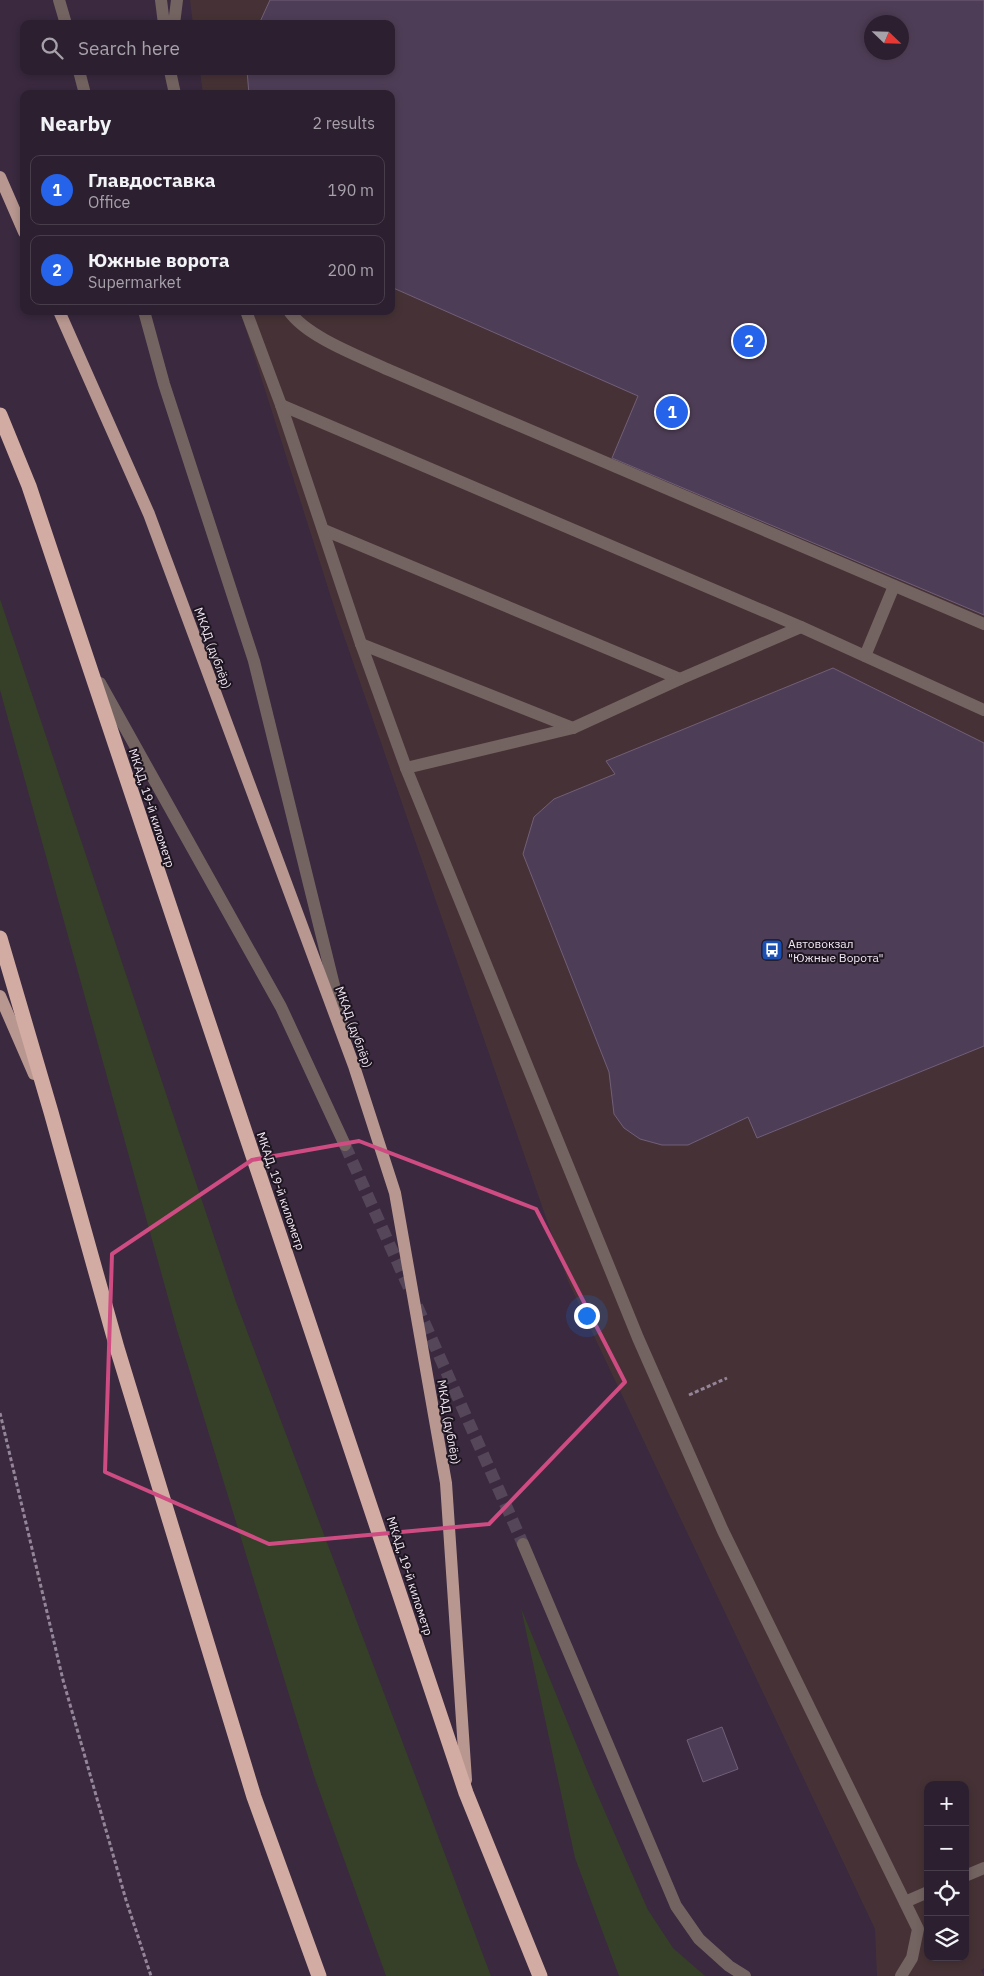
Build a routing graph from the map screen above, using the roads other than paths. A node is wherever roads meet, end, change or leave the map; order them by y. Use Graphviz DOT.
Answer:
graph roads {
  1 [pos="59,0"];
  2 [pos="162,0"];
  3 [pos="177,0"];
  4 [pos="65,20"];
  5 [pos="164,20"];
  6 [pos="174,20"];
  7 [pos="79,75"];
  8 [pos="171,75"];
  9 [pos="84,90"];
  10 [pos="174,90"];
  11 [pos="0,177"];
  12 [pos="20,223"];
  13 [pos="61,315"];
  14 [pos="145,315"];
  15 [pos="247,315"];
  16 [pos="292,315"];
  17 [pos="281,405"];
  18 [pos="0,415"];
  19 [pos="324,530"];
  20 [pos="894,586"];
  21 [pos="984,624"];
  22 [pos="801,627"];
  23 [pos="361,644"];
  24 [pos="865,656"];
  25 [pos="88,663"];
  26 [pos="680,679"];
  27 [pos="984,710"];
  28 [pos="573,728"];
  29 [pos="406,768"];
  30 [pos="0,938"];
  31 [pos="0,996"];
  32 [pos="354,1066"];
  33 [pos="51,1112"];
  34 [pos="345,1144"];
  35 [pos="523,1544"];
  36 [pos="466,1792"];
  37 [pos="984,1868"];
  38 [pos="969,1874"];
  39 [pos="924,1894"];
  40 [pos="905,1902"];
  41 [pos="319,1976"];
  42 [pos="540,1976"];
  43 [pos="745,1976"];
  44 [pos="901,1976"];
  1 -- 4 [label="street"];
  2 -- 5 [label="street"];
  3 -- 6 [label="street"];
  7 -- 9 [label="street"];
  8 -- 10 [label="street"];
  11 -- 12 [label="main road"];
  13 -- 32 [label="main road, МКАД (дублёр)"];
  14 -- 32 [label="street"];
  15 -- 17 [label="street"];
  16 -- 20 [label="street"];
  17 -- 19 [label="street"];
  17 -- 22 [label="street"];
  18 -- 25 [label="highway, МКАД, 19-й километр"];
  19 -- 23 [label="street"];
  19 -- 26 [label="street"];
  20 -- 21 [label="street"];
  20 -- 24 [label="street"];
  22 -- 24 [label="street"];
  22 -- 26 [label="street"];
  23 -- 28 [label="street"];
  23 -- 29 [label="street"];
  24 -- 27 [label="street"];
  25 -- 34 [label="street"];
  25 -- 36 [label="highway, МКАД, 19-й километр"];
  26 -- 28 [label="street"];
  28 -- 29 [label="street"];
  29 -- 40 [label="street"];
  30 -- 33 [label="highway"];
  31 -- 33 [label="main road"];
  32 -- 36 [label="main road, МКАД (дублёр)"];
  33 -- 41 [label="highway"];
  35 -- 43 [label="street"];
  36 -- 42 [label="highway, МКАД, 19-й километр"];
  37 -- 38 [label="street"];
  39 -- 40 [label="street"];
  40 -- 44 [label="street"];
}
